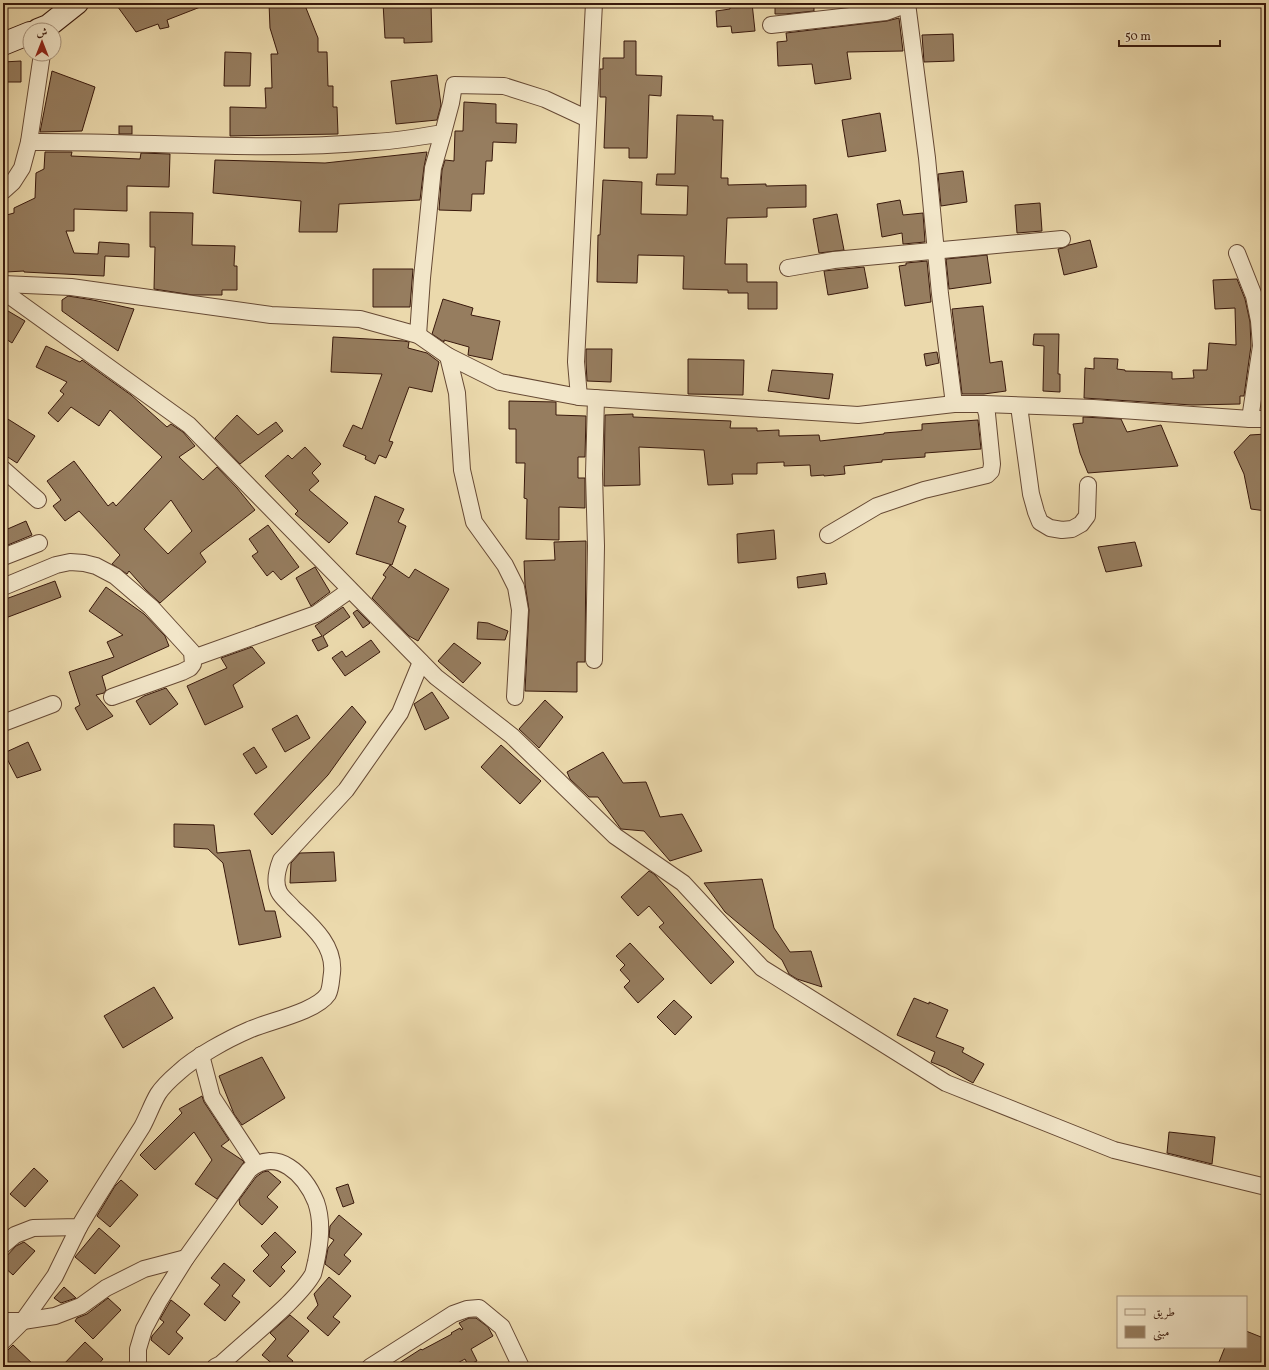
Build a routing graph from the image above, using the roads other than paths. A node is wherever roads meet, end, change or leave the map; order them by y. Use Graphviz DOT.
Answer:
graph roads {
  1 [pos="77,3"];
  2 [pos="594,3"];
  3 [pos="906,3"];
  4 [pos="52,22"];
  5 [pos="771,25"];
  6 [pos="22,37"];
  7 [pos="3,44"];
  8 [pos="41,62"];
  9 [pos="588,119"];
  10 [pos="443,133"];
  11 [pos="29,142"];
  12 [pos="3,191"];
  13 [pos="1062,239"];
  14 [pos="936,250"];
  15 [pos="1237,253"];
  16 [pos="788,268"];
  17 [pos="3,284"];
  18 [pos="3,291"];
  19 [pos="418,335"];
  20 [pos="448,356"];
  21 [pos="579,397"];
  22 [pos="596,398"];
  23 [pos="954,404"];
  24 [pos="984,404"];
  25 [pos="1019,406"];
  26 [pos="1250,419"];
  27 [pos="1266,419"];
  28 [pos="3,469"];
  29 [pos="1088,485"];
  30 [pos="38,500"];
  31 [pos="828,535"];
  32 [pos="39,543"];
  33 [pos="3,557"];
  34 [pos="3,587"];
  35 [pos="350,590"];
  36 [pos="193,658"];
  37 [pos="594,660"];
  38 [pos="421,662"];
  39 [pos="112,697"];
  40 [pos="515,697"];
  41 [pos="53,704"];
  42 [pos="3,723"];
  43 [pos="201,1055"];
  44 [pos="256,1164"];
  45 [pos="1266,1187"];
  46 [pos="79,1227"];
  47 [pos="3,1246"];
  48 [pos="186,1258"];
  49 [pos="38,1300"];
  50 [pos="55,1316"];
  51 [pos="3,1321"];
  52 [pos="23,1322"];
  53 [pos="3,1341"];
  54 [pos="138,1367"];
  55 [pos="215,1367"];
  56 [pos="370,1367"];
  57 [pos="521,1367"];
  1 -- 4 [label="street"];
  2 -- 9 [label="street"];
  3 -- 5 [label="street"];
  3 -- 14 [label="street"];
  6 -- 7 [label="street"];
  8 -- 11 [label="street"];
  9 -- 10 [label="street"];
  9 -- 21 [label="street"];
  10 -- 11 [label="street"];
  10 -- 19 [label="street"];
  11 -- 12 [label="street"];
  13 -- 14 [label="street"];
  14 -- 16 [label="street"];
  14 -- 23 [label="street"];
  15 -- 26 [label="street"];
  17 -- 19 [label="street"];
  18 -- 35 [label="street"];
  19 -- 20 [label="street"];
  20 -- 21 [label="street"];
  20 -- 40 [label="street"];
  21 -- 22 [label="street"];
  22 -- 23 [label="street"];
  22 -- 37 [label="street"];
  23 -- 24 [label="street"];
  24 -- 25 [label="street"];
  24 -- 31 [label="street"];
  25 -- 26 [label="street"];
  25 -- 29 [label="street"];
  26 -- 27 [label="street"];
  28 -- 30 [label="street"];
  32 -- 33 [label="street"];
  34 -- 36 [label="street"];
  35 -- 36 [label="street"];
  35 -- 38 [label="street"];
  36 -- 39 [label="street"];
  38 -- 43 [label="street"];
  38 -- 45 [label="street"];
  41 -- 42 [label="street"];
  43 -- 44 [label="street"];
  43 -- 46 [label="street"];
  44 -- 48 [label="street"];
  44 -- 55 [label="street"];
  46 -- 47 [label="street"];
  46 -- 49 [label="street"];
  48 -- 50 [label="street"];
  48 -- 54 [label="street"];
  49 -- 50 [label="street"];
  49 -- 52 [label="street"];
  50 -- 52 [label="street"];
  51 -- 52 [label="street"];
  52 -- 53 [label="street"];
  56 -- 57 [label="street"];
}
